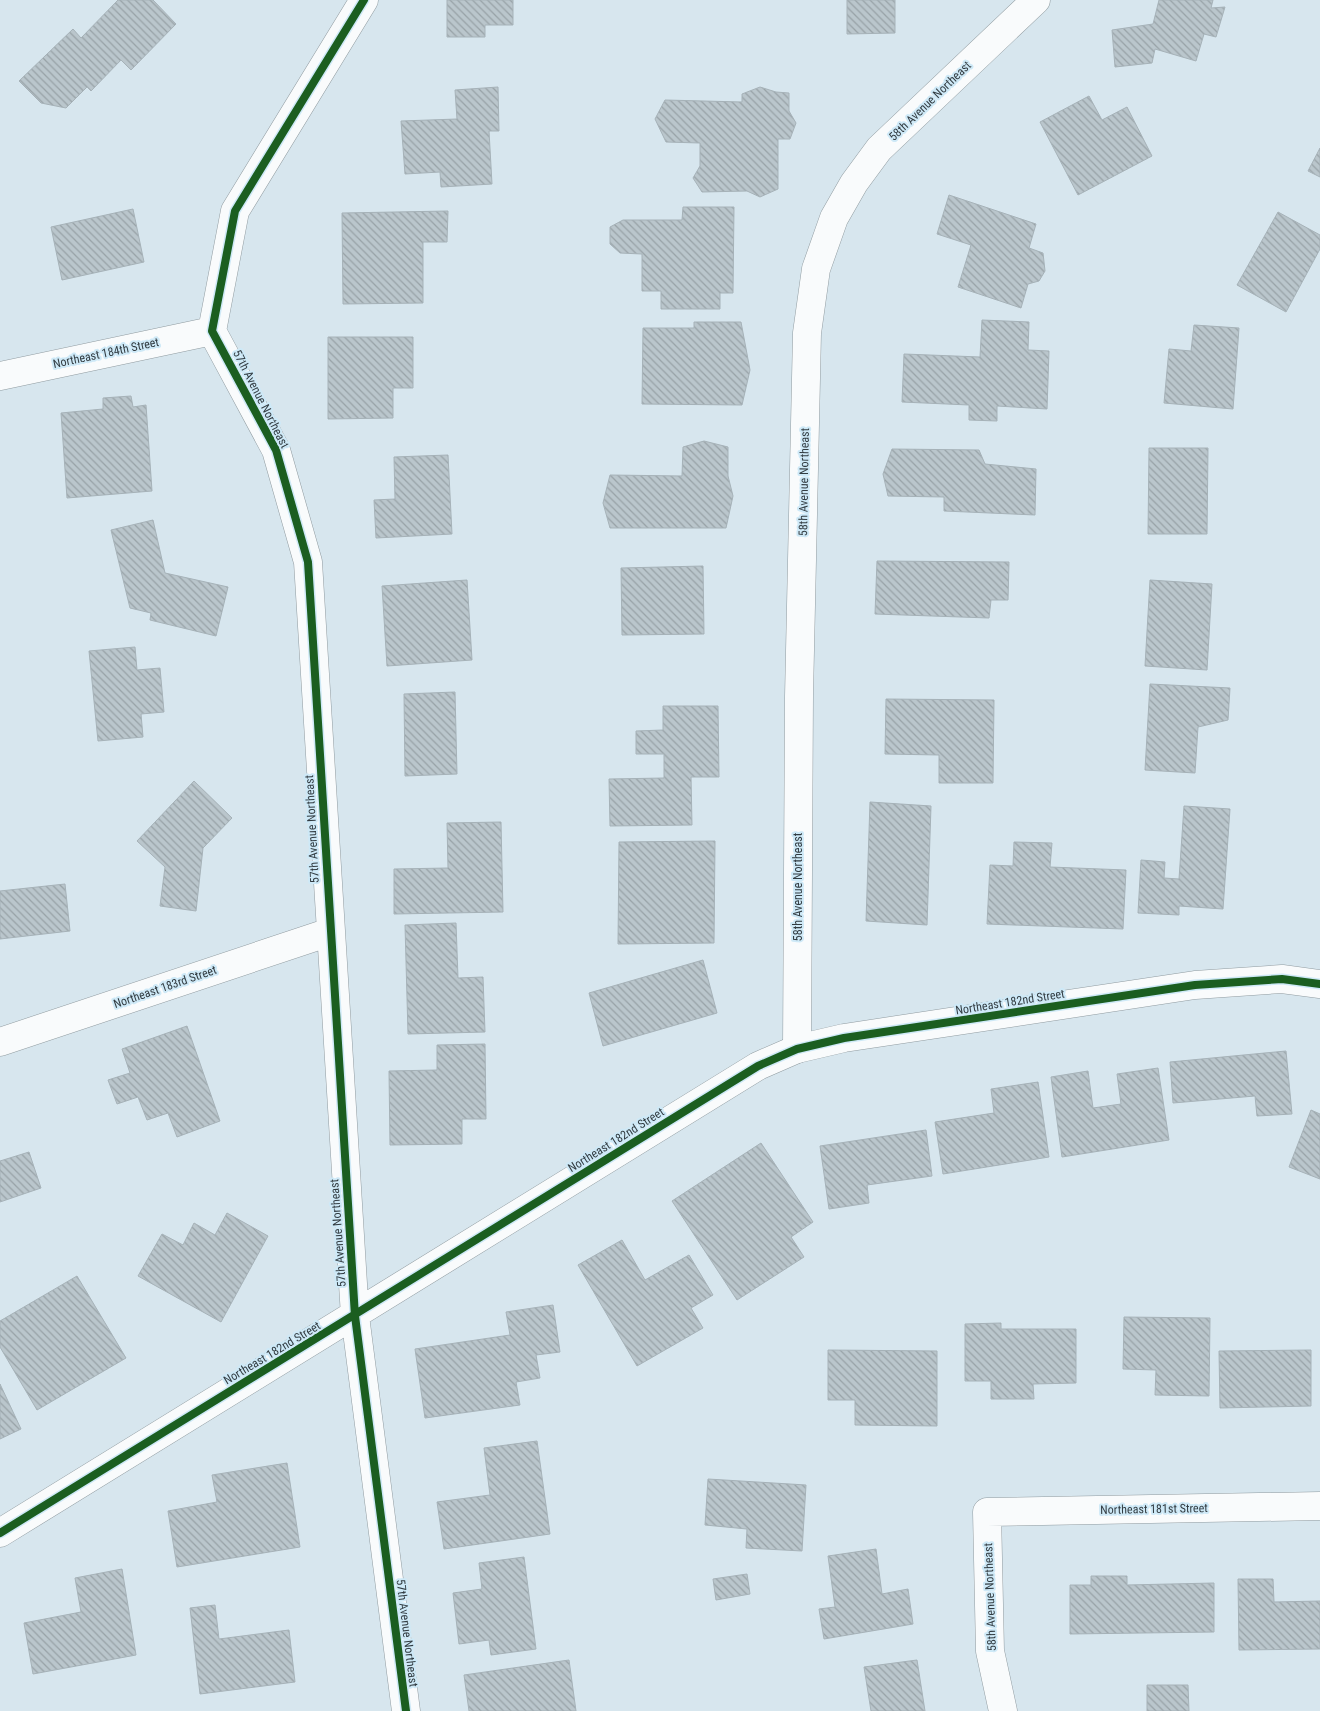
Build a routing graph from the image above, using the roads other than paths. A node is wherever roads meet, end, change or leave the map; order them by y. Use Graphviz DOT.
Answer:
graph roads {
  1 [pos="364,0"];
  2 [pos="1036,0"];
  3 [pos="212,331"];
  4 [pos="0,376"];
  5 [pos="330,932"];
  6 [pos="1320,984"];
  7 [pos="0,1042"];
  8 [pos="798,1049"];
  9 [pos="355,1316"];
  10 [pos="1320,1506"];
  11 [pos="988,1512"];
  12 [pos="0,1533"];
  13 [pos="406,1711"];
  14 [pos="1003,1711"];
  1 -- 3 [label="street"];
  2 -- 8 [label="street, 58th Avenue Northeast"];
  3 -- 4 [label="street, Northeast 184th Street"];
  3 -- 5 [label="street, 57th Avenue Northeast"];
  5 -- 7 [label="street, Northeast 183rd Street"];
  5 -- 9 [label="street, 57th Avenue Northeast"];
  6 -- 8 [label="street, Northeast 182nd Street"];
  8 -- 9 [label="street, Northeast 182nd Street"];
  9 -- 12 [label="street, Northeast 182nd Street"];
  9 -- 13 [label="street, 57th Avenue Northeast"];
  10 -- 11 [label="street, Northeast 181st Street"];
  11 -- 14 [label="street, 58th Avenue Northeast"];
}
